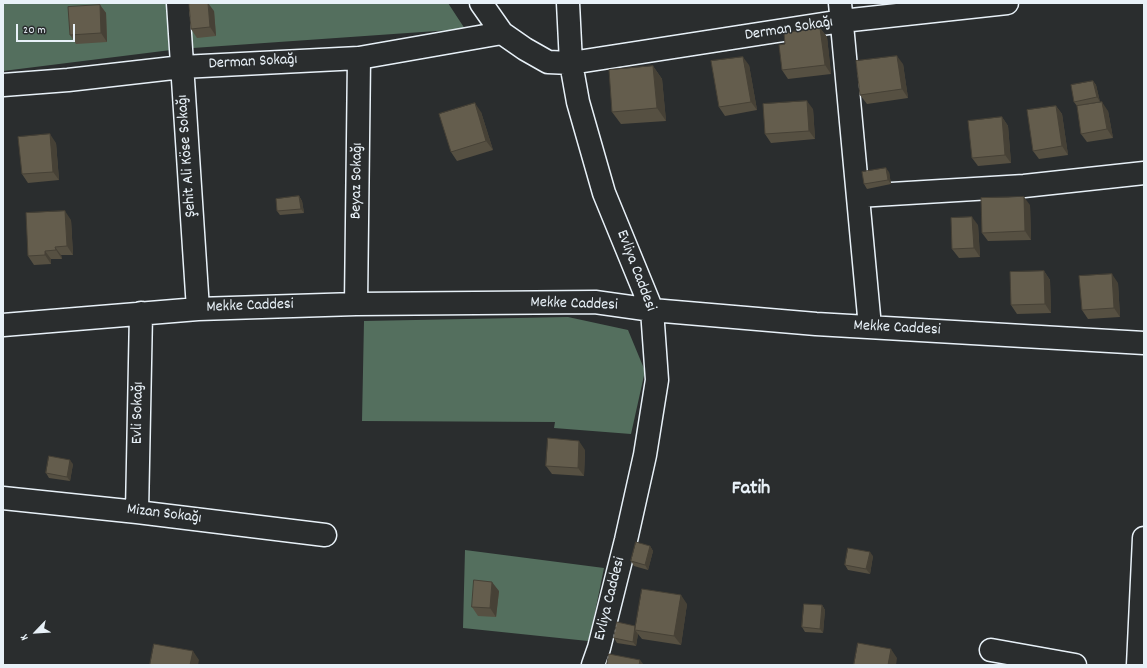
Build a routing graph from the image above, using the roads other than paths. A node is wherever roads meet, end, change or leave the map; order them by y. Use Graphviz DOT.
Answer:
graph roads {
  1 [pos="178,3"];
  2 [pos="481,3"];
  3 [pos="568,3"];
  4 [pos="1007,3"];
  5 [pos="841,12"];
  6 [pos="502,33"];
  7 [pos="360,58"];
  8 [pos="571,63"];
  9 [pos="182,67"];
  10 [pos="3,85"];
  11 [pos="1144,172"];
  12 [pos="858,196"];
  13 [pos="356,304"];
  14 [pos="198,309"];
  15 [pos="652,310"];
  16 [pos="141,314"];
  17 [pos="3,325"];
  18 [pos="870,327"];
  19 [pos="1144,343"];
  20 [pos="3,498"];
  21 [pos="137,512"];
  22 [pos="325,535"];
  23 [pos="1144,538"];
  24 [pos="991,650"];
  25 [pos="594,665"];
  26 [pos="1075,665"];
  27 [pos="1138,665"];
  1 -- 9 [label="street, Şehit Ali Köse Sokağı"];
  2 -- 6 [label="street"];
  3 -- 8 [label="street, Evliya Caddesi"];
  4 -- 5 [label="street, Derman Sokağı"];
  5 -- 8 [label="street, Derman Sokağı"];
  5 -- 12 [label="street"];
  6 -- 7 [label="street, Derman Sokağı"];
  6 -- 8 [label="street"];
  7 -- 9 [label="street, Derman Sokağı"];
  7 -- 13 [label="street, Beyaz Sokağı"];
  8 -- 15 [label="street, Evliya Caddesi"];
  9 -- 10 [label="street, Derman Sokağı"];
  9 -- 14 [label="street, Şehit Ali Köse Sokağı"];
  11 -- 12 [label="street"];
  12 -- 18 [label="street"];
  13 -- 14 [label="street, Mekke Caddesi"];
  13 -- 15 [label="street, Mekke Caddesi"];
  14 -- 16 [label="street, Mekke Caddesi"];
  15 -- 18 [label="street, Mekke Caddesi"];
  15 -- 25 [label="street, Evliya Caddesi"];
  16 -- 17 [label="street, Mekke Caddesi"];
  16 -- 21 [label="street, Evli Sokağı"];
  18 -- 19 [label="street, Mekke Caddesi"];
  20 -- 21 [label="street, Mizan Sokağı"];
  21 -- 22 [label="street, Mizan Sokağı"];
  23 -- 27 [label="street"];
  24 -- 26 [label="street"];
}
